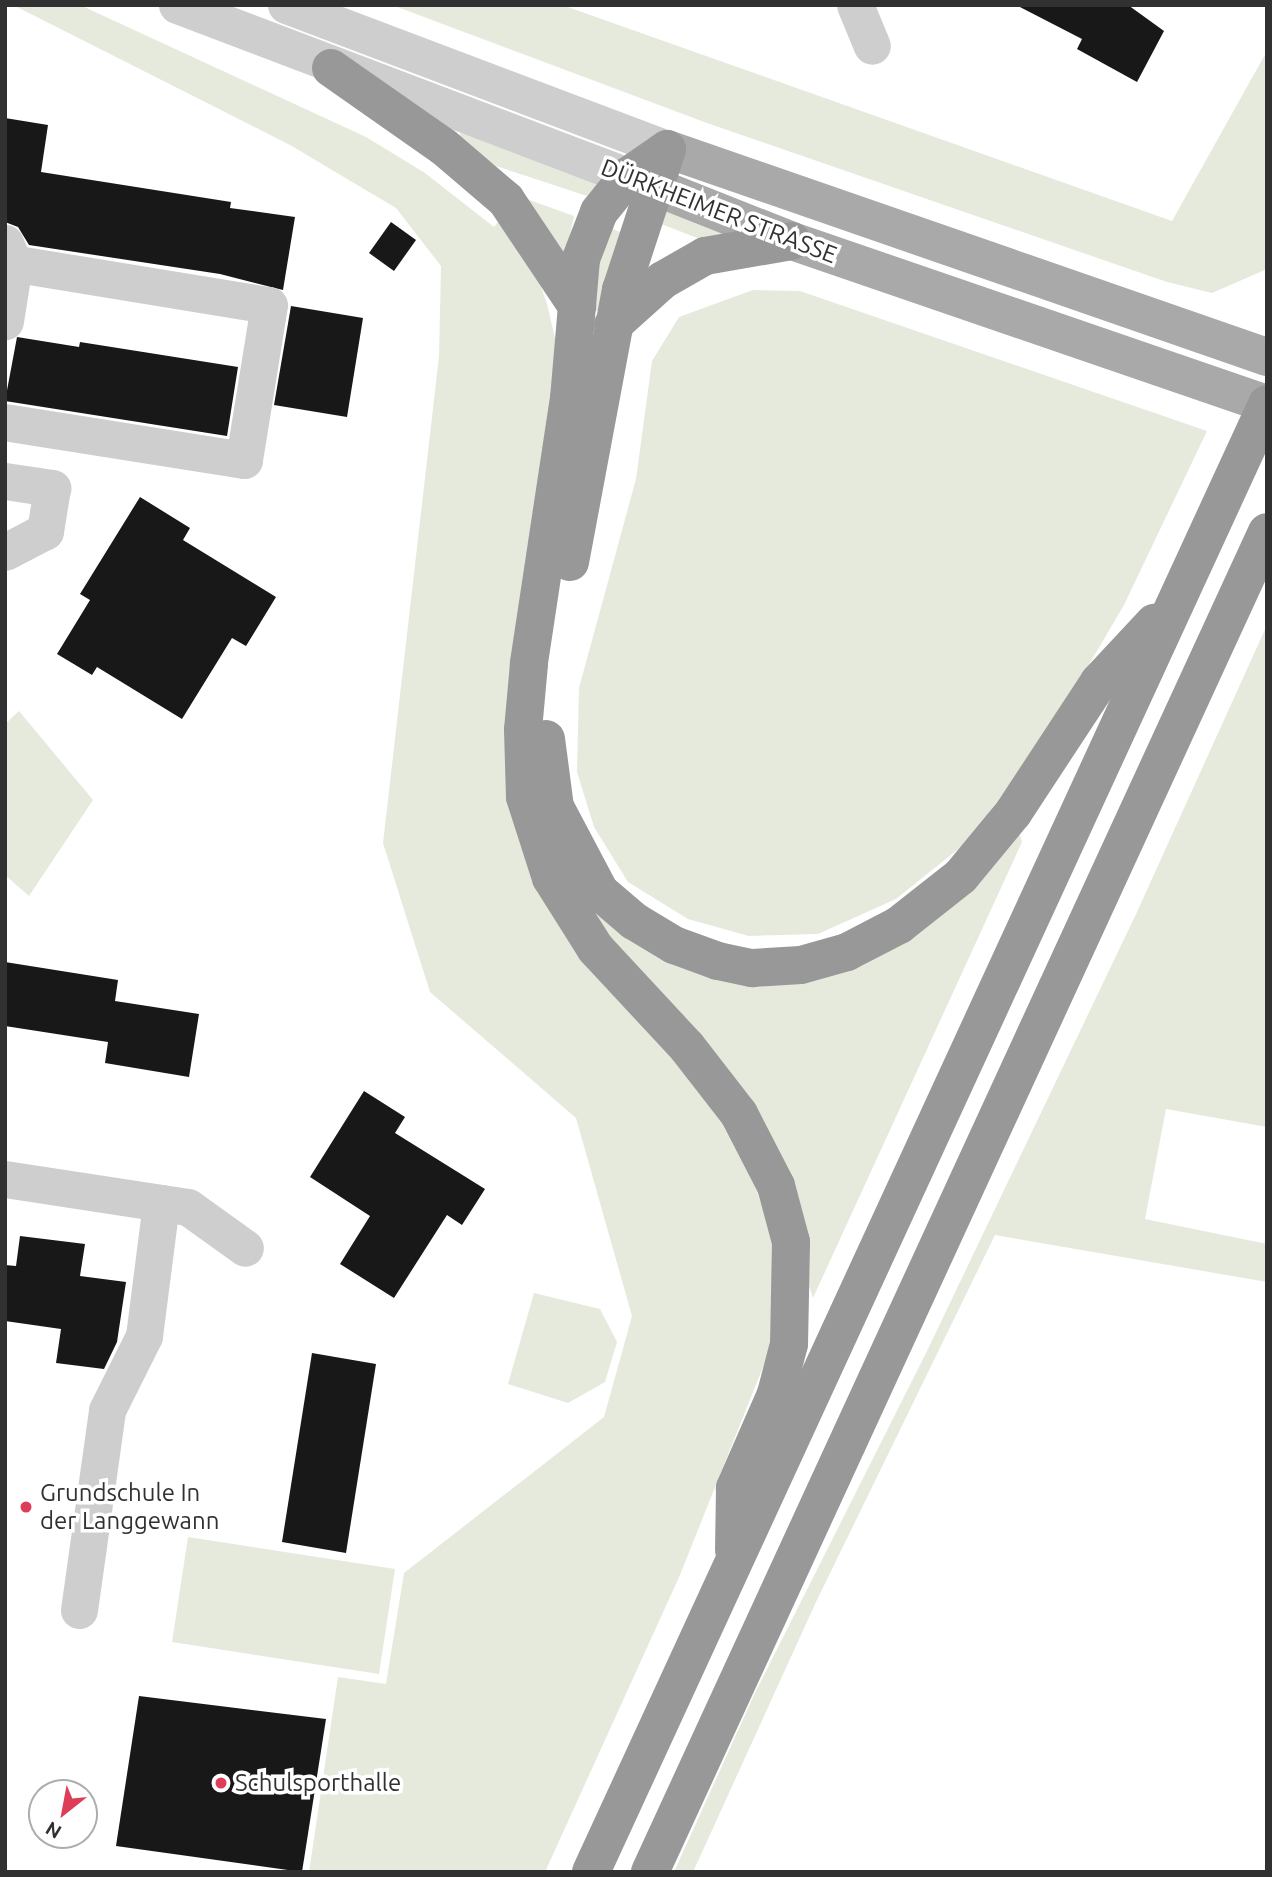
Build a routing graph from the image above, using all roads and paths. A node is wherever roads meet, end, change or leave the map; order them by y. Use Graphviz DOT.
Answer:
graph roads {
  1 [pos="177,5"];
  2 [pos="286,5"];
  3 [pos="855,5"];
  4 [pos="872,46"];
  5 [pos="331,68"];
  6 [pos="667,149"];
  7 [pos="641,181"];
  8 [pos="792,241"];
  9 [pos="8,256"];
  10 [pos="577,306"];
  11 [pos="5,321"];
  12 [pos="614,325"];
  13 [pos="1267,357"];
  14 [pos="1267,404"];
  15 [pos="5,422"];
  16 [pos="5,481"];
  17 [pos="1267,532"];
  18 [pos="5,552"];
  19 [pos="1178,597"];
  20 [pos="5,1179"];
  21 [pos="160,1203"];
  22 [pos="245,1248"];
  23 [pos="734,1561"];
  24 [pos="79,1610"];
  25 [pos="591,1872"];
  26 [pos="650,1872"];
  1 -- 5 [label="street, DÜRKHEIMER STRASSE"];
  2 -- 6 [label="street, DÜRKHEIMER STRASSE"];
  3 -- 4 [label="street"];
  5 -- 7 [label="street, DÜRKHEIMER STRASSE"];
  5 -- 10 [label="highway"];
  6 -- 7 [label="highway"];
  6 -- 13 [label="main road, DÜRKHEIMER STRASSE"];
  7 -- 8 [label="main road, DÜRKHEIMER STRASSE"];
  7 -- 10 [label="highway"];
  7 -- 12 [label="highway"];
  8 -- 12 [label="highway"];
  8 -- 14 [label="main road, DÜRKHEIMER STRASSE"];
  9 -- 11 [label="street"];
  9 -- 15 [label="street"];
  10 -- 23 [label="highway"];
  12 -- 19 [label="highway"];
  14 -- 19 [label="highway"];
  16 -- 18 [label="street"];
  17 -- 26 [label="highway"];
  19 -- 23 [label="highway"];
  20 -- 21 [label="street"];
  21 -- 22 [label="street"];
  21 -- 24 [label="street"];
  23 -- 25 [label="highway"];
}
